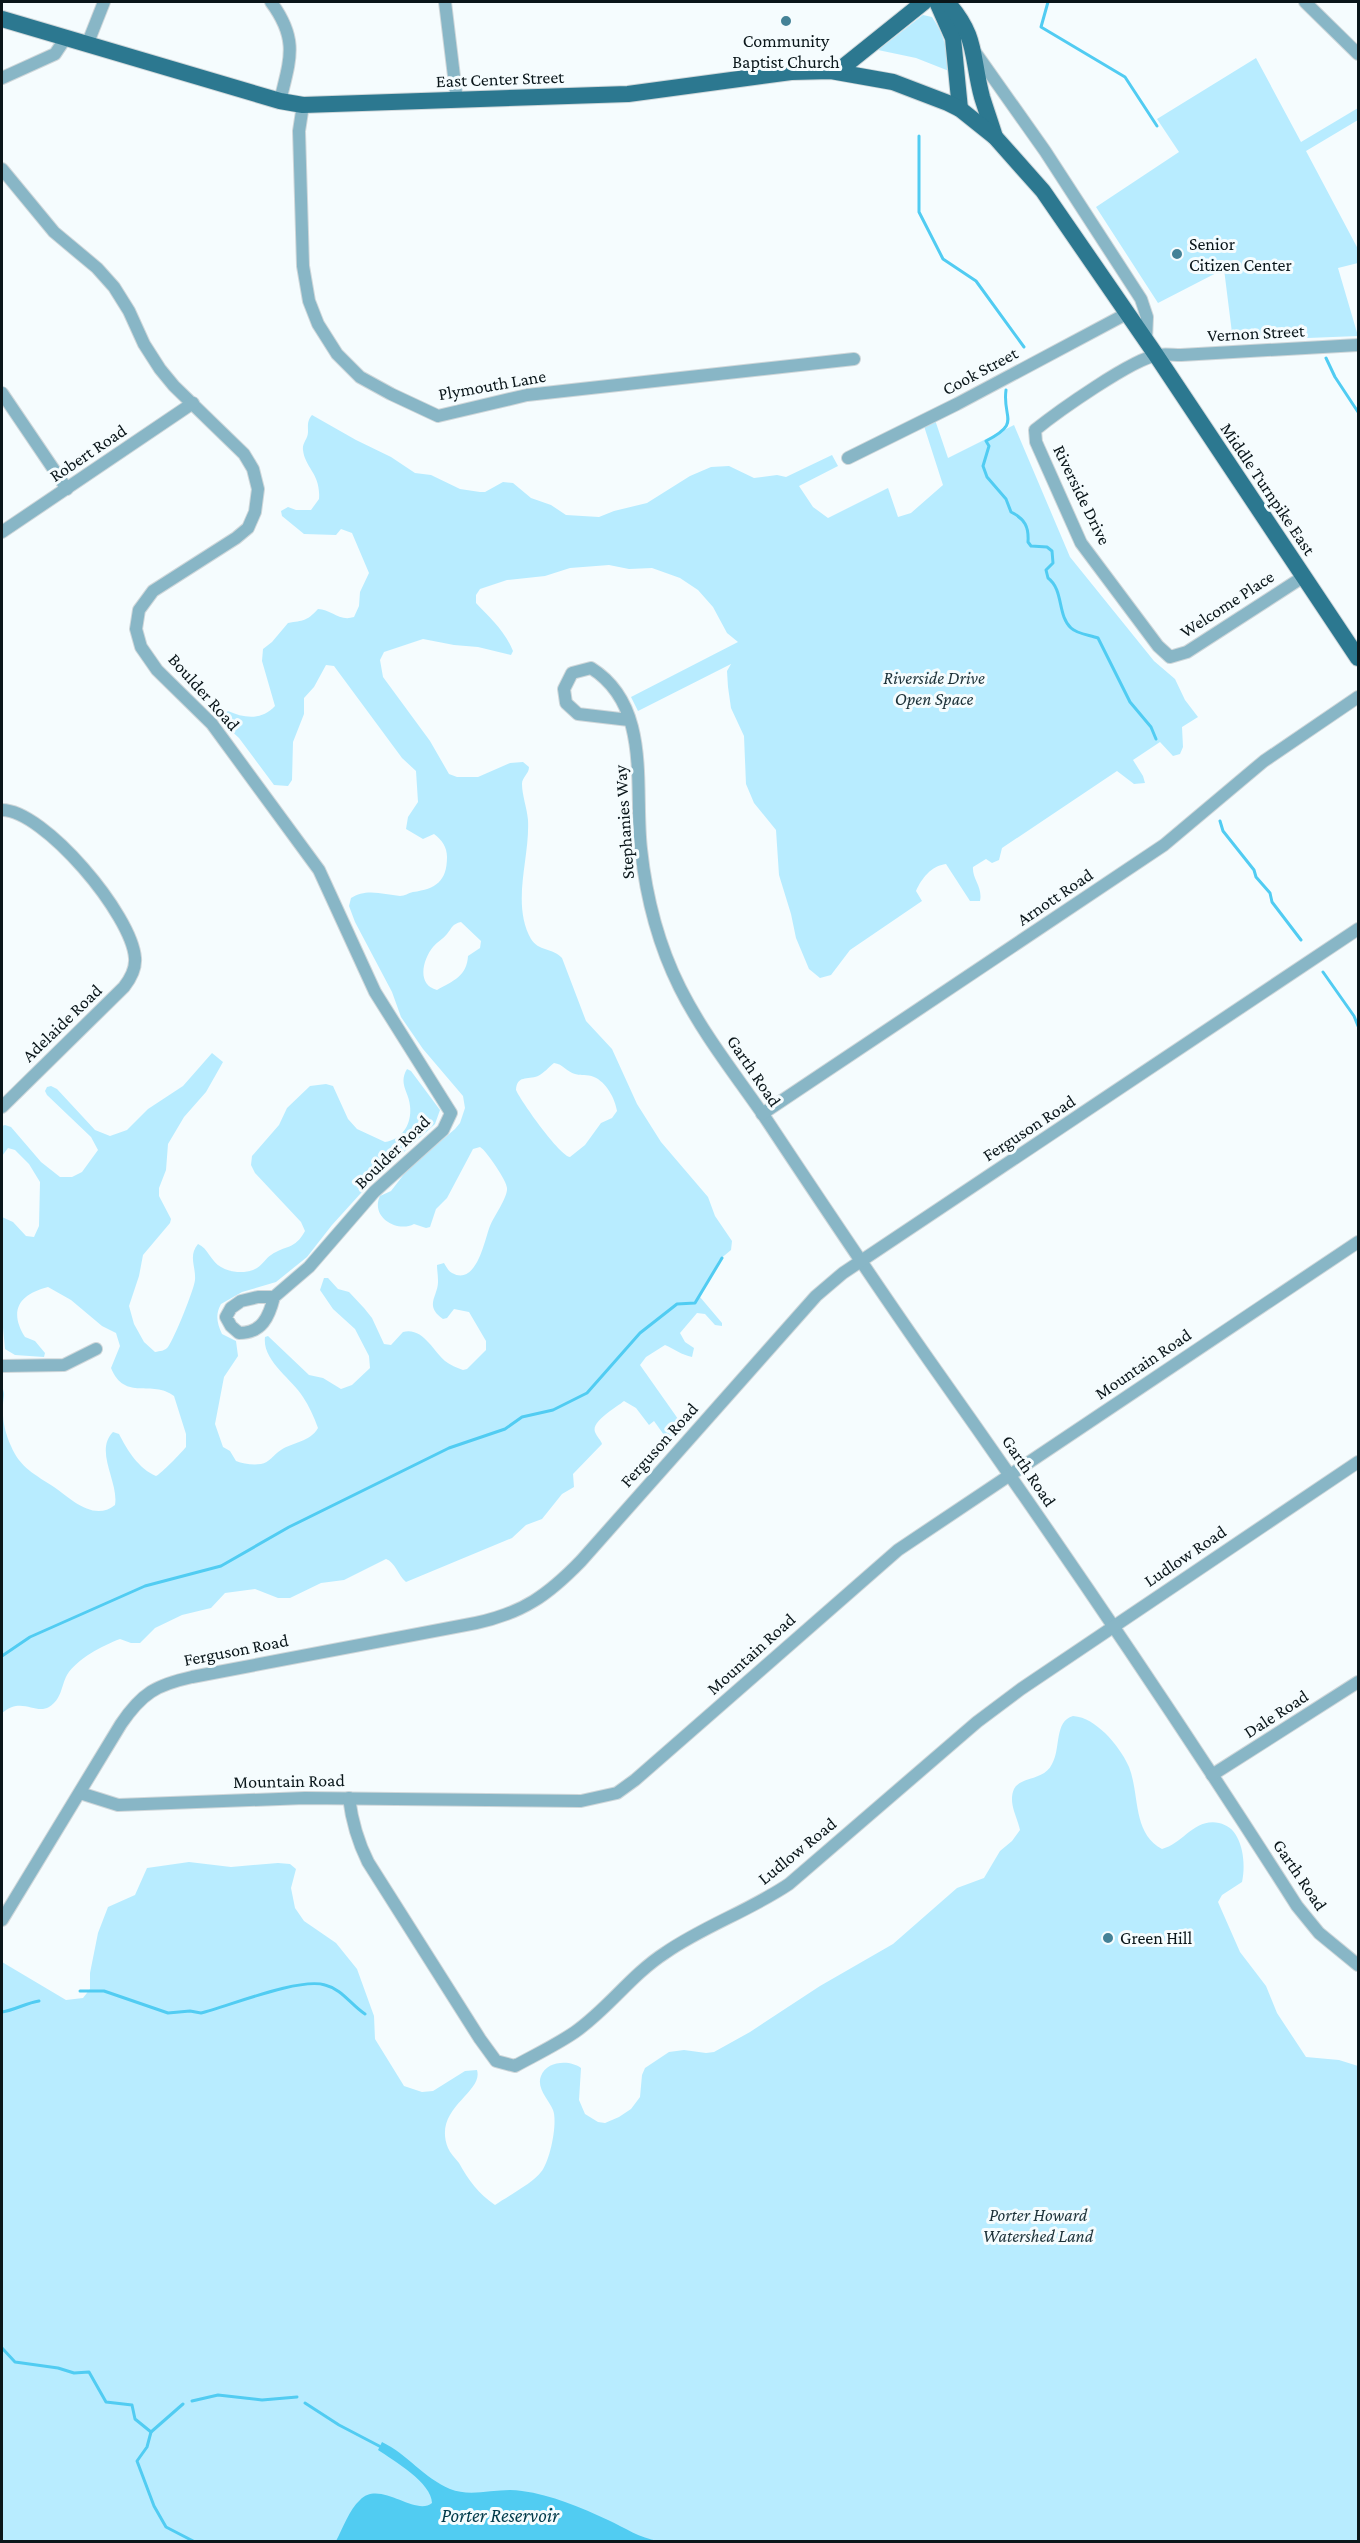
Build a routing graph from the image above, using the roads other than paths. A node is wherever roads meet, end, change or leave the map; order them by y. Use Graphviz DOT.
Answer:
graph roads {
  1 [pos="104,2"];
  2 [pos="271,2"];
  3 [pos="445,2"];
  4 [pos="924,2"];
  5 [pos="937,2"];
  6 [pos="947,2"];
  7 [pos="1305,2"];
  8 [pos="2,19"];
  9 [pos="65,39"];
  10 [pos="87,45"];
  11 [pos="975,52"];
  12 [pos="1359,54"];
  13 [pos="838,71"];
  14 [pos="2,78"];
  15 [pos="280,101"];
  16 [pos="457,101"];
  17 [pos="303,105"];
  18 [pos="960,110"];
  19 [pos="995,137"];
  20 [pos="2,169"];
  21 [pos="1126,314"];
  22 [pos="1146,340"];
  23 [pos="1359,345"];
  24 [pos="1156,355"];
  25 [pos="854,359"];
  26 [pos="2,393"];
  27 [pos="193,402"];
  28 [pos="848,458"];
  29 [pos="67,489"];
  30 [pos="2,532"];
  31 [pos="1303,577"];
  32 [pos="1170,657"];
  33 [pos="1359,658"];
  34 [pos="1359,698"];
  35 [pos="629,720"];
  36 [pos="2,810"];
  37 [pos="1359,929"];
  38 [pos="680,989"];
  39 [pos="2,1107"];
  40 [pos="762,1114"];
  41 [pos="1359,1242"];
  42 [pos="860,1261"];
  43 [pos="274,1297"];
  44 [pos="96,1349"];
  45 [pos="2,1366"];
  46 [pos="1359,1462"];
  47 [pos="1011,1475"];
  48 [pos="1112,1627"];
  49 [pos="1359,1682"];
  50 [pos="1212,1775"];
  51 [pos="80,1793"];
  52 [pos="349,1798"];
  53 [pos="2,1920"];
  54 [pos="1359,1965"];
  1 -- 10 [label="street"];
  2 -- 15 [label="street"];
  3 -- 16 [label="street"];
  4 -- 13 [label="main road"];
  5 -- 18 [label="main road"];
  6 -- 11 [label="main road, Middle Turnpike East"];
  7 -- 12 [label="street"];
  8 -- 9 [label="main road, East Center Street"];
  9 -- 10 [label="main road, East Center Street"];
  9 -- 14 [label="street"];
  10 -- 15 [label="main road, East Center Street"];
  11 -- 19 [label="main road, Middle Turnpike East"];
  11 -- 22 [label="street, Middle Turnpike East"];
  13 -- 16 [label="main road, East Center Street"];
  13 -- 18 [label="main road, East Center Street"];
  15 -- 17 [label="main road, East Center Street"];
  16 -- 17 [label="main road, East Center Street"];
  17 -- 25 [label="street, Plymouth Lane"];
  18 -- 19 [label="main road, East Center Street"];
  19 -- 21 [label="main road, Middle Turnpike East"];
  20 -- 27 [label="street, Boulder Road"];
  21 -- 22 [label="main road, Middle Turnpike East"];
  21 -- 28 [label="street, Cook Street"];
  22 -- 24 [label="main road, Middle Turnpike East"];
  23 -- 24 [label="street, Vernon Street"];
  24 -- 31 [label="main road, Middle Turnpike East"];
  24 -- 32 [label="street, Riverside Drive"];
  26 -- 29 [label="street"];
  27 -- 29 [label="street, Robert Road"];
  27 -- 43 [label="street, Boulder Road"];
  29 -- 30 [label="street, Robert Road"];
  31 -- 32 [label="street, Welcome Place"];
  31 -- 33 [label="main road, Middle Turnpike East"];
  34 -- 40 [label="street, Arnott Road"];
  35 -- 35 [label="street, Stephanies Way"];
  35 -- 38 [label="street, Stephanies Way"];
  36 -- 39 [label="street, Adelaide Road"];
  37 -- 42 [label="street, Ferguson Road"];
  38 -- 40 [label="street, Garth Road"];
  40 -- 42 [label="street, Garth Road"];
  41 -- 47 [label="street, Mountain Road"];
  42 -- 47 [label="street, Garth Road"];
  42 -- 51 [label="street, Ferguson Road"];
  44 -- 45 [label="street"];
  46 -- 48 [label="street, Ludlow Road"];
  47 -- 48 [label="street, Garth Road"];
  47 -- 52 [label="street, Mountain Road"];
  48 -- 50 [label="street, Garth Road"];
  48 -- 52 [label="street, Ludlow Road"];
  49 -- 50 [label="street, Dale Road"];
  50 -- 54 [label="street, Garth Road"];
  51 -- 52 [label="street, Mountain Road"];
  51 -- 53 [label="street, Ferguson Road"];
}
